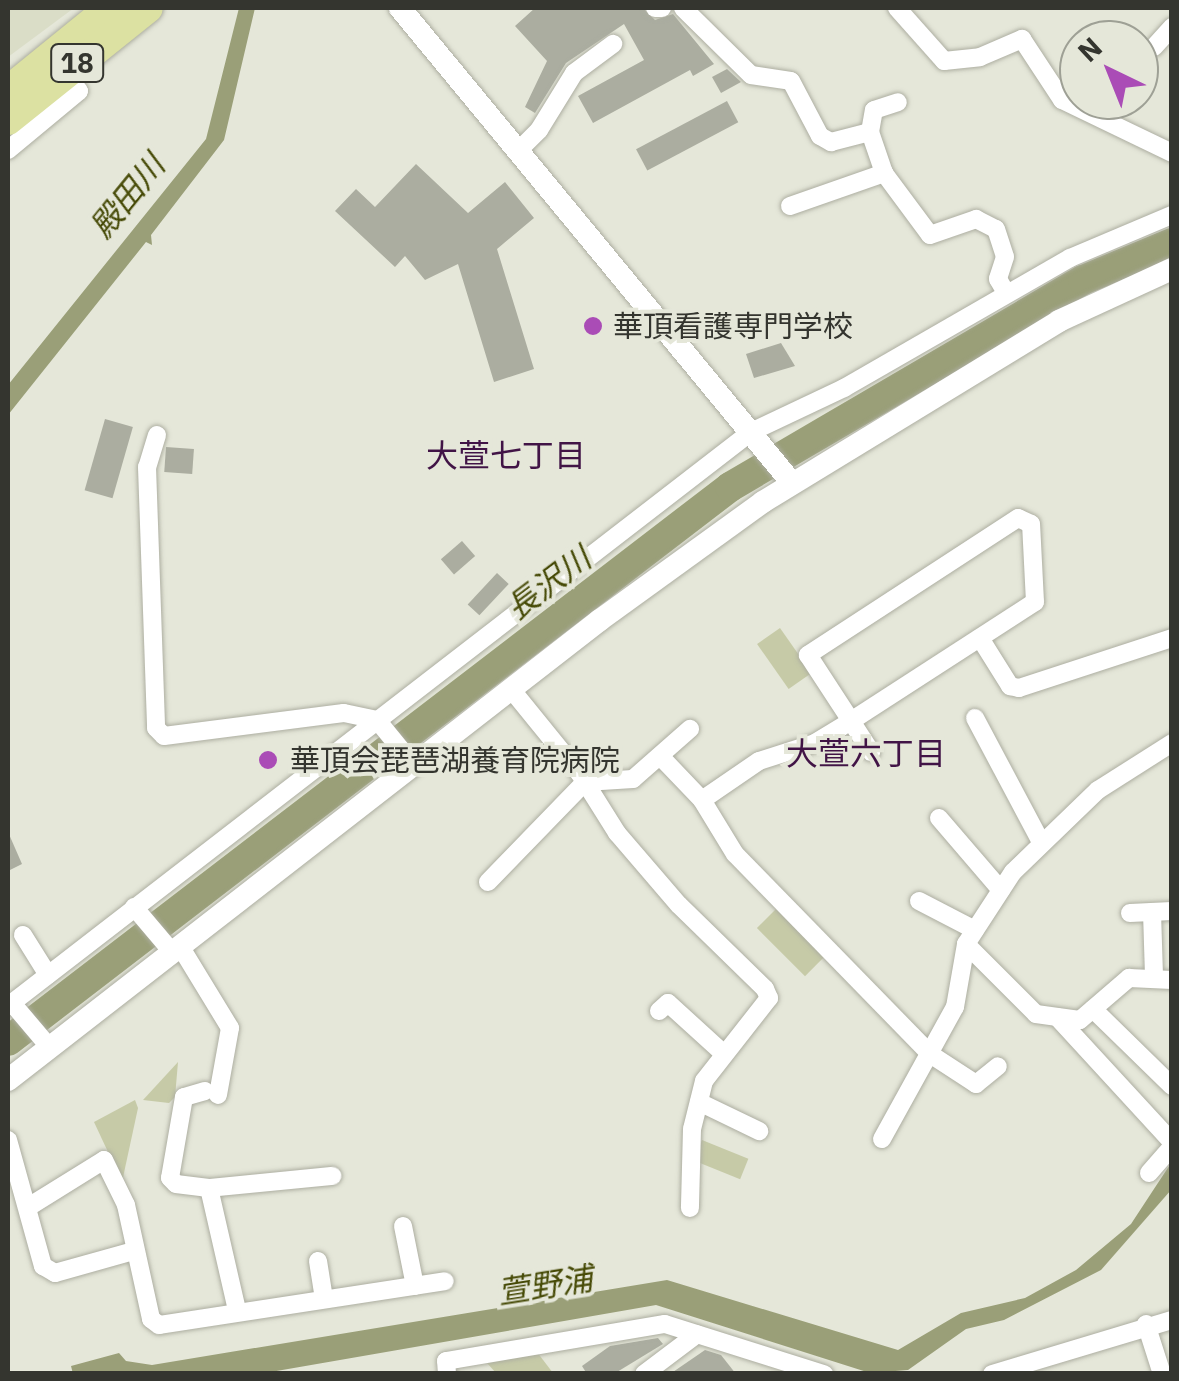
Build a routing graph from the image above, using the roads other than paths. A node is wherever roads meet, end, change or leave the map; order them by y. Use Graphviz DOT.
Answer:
graph roads {
  1 [pos="110,8"];
  2 [pos="148,8"];
  3 [pos="400,8"];
  4 [pos="712,8"];
  5 [pos="897,8"];
  6 [pos="690,14"];
  7 [pos="613,44"];
  8 [pos="59,63"];
  9 [pos="8,91"];
  10 [pos="898,102"];
  11 [pos="8,120"];
  12 [pos="870,132"];
  13 [pos="8,150"];
  14 [pos="518,150"];
  15 [pos="1172,153"];
  16 [pos="884,172"];
  17 [pos="790,206"];
  18 [pos="1172,215"];
  19 [pos="1171,269"];
  20 [pos="1006,292"];
  21 [pos="158,435"];
  22 [pos="754,436"];
  23 [pos="789,479"];
  24 [pos="980,638"];
  25 [pos="1172,638"];
  26 [pos="511,689"];
  27 [pos="975,718"];
  28 [pos="851,721"];
  29 [pos="379,722"];
  30 [pos="690,729"];
  31 [pos="1172,743"];
  32 [pos="871,752"];
  33 [pos="660,756"];
  34 [pos="410,761"];
  35 [pos="586,782"];
  36 [pos="702,800"];
  37 [pos="939,818"];
  38 [pos="1040,840"];
  39 [pos="488,882"];
  40 [pos="1001,890"];
  41 [pos="919,901"];
  42 [pos="136,910"];
  43 [pos="1172,911"];
  44 [pos="1152,912"];
  45 [pos="1130,913"];
  46 [pos="24,935"];
  47 [pos="970,937"];
  48 [pos="173,948"];
  49 [pos="48,975"];
  50 [pos="1163,978"];
  51 [pos="12,1007"];
  52 [pos="1093,1009"];
  53 [pos="659,1011"];
  54 [pos="1056,1016"];
  55 [pos="47,1045"];
  56 [pos="724,1054"];
  57 [pos="930,1054"];
  58 [pos="998,1066"];
  59 [pos="8,1080"];
  60 [pos="1172,1086"];
  61 [pos="699,1102"];
  62 [pos="759,1130"];
  63 [pos="882,1139"];
  64 [pos="8,1140"];
  65 [pos="1172,1145"];
  66 [pos="1149,1173"];
  67 [pos="332,1176"];
  68 [pos="209,1188"];
  69 [pos="30,1206"];
  70 [pos="690,1208"];
  71 [pos="403,1226"];
  72 [pos="134,1251"];
  73 [pos="318,1260"];
  74 [pos="445,1281"];
  75 [pos="415,1286"];
  76 [pos="324,1299"];
  77 [pos="237,1310"];
  78 [pos="1172,1320"];
  79 [pos="1146,1324"];
  80 [pos="697,1334"];
  81 [pos="798,1370"];
  82 [pos="447,1374"];
  83 [pos="644,1374"];
  84 [pos="824,1374"];
  85 [pos="992,1374"];
  86 [pos="1162,1374"];
  1 -- 8 [label="main road, 18"];
  2 -- 8 [label="main road, 18"];
  3 -- 14 [label="street"];
  4 -- 6 [label="street"];
  5 -- 15 [label="street"];
  6 -- 12 [label="street"];
  7 -- 14 [label="street"];
  8 -- 9 [label="main road, 18"];
  8 -- 11 [label="main road, 18"];
  8 -- 13 [label="street"];
  10 -- 12 [label="street"];
  12 -- 16 [label="street"];
  14 -- 22 [label="street"];
  16 -- 17 [label="street"];
  16 -- 20 [label="street"];
  18 -- 20 [label="street"];
  19 -- 23 [label="street"];
  20 -- 22 [label="street"];
  21 -- 29 [label="street"];
  22 -- 23 [label="street"];
  22 -- 29 [label="street"];
  23 -- 26 [label="street"];
  24 -- 25 [label="street"];
  24 -- 28 [label="street"];
  24 -- 28 [label="street"];
  26 -- 34 [label="street"];
  26 -- 35 [label="street"];
  27 -- 38 [label="street"];
  28 -- 32 [label="street"];
  28 -- 36 [label="street"];
  29 -- 34 [label="street"];
  29 -- 42 [label="street"];
  30 -- 33 [label="street"];
  31 -- 38 [label="street"];
  33 -- 35 [label="street"];
  33 -- 36 [label="street"];
  34 -- 48 [label="street"];
  35 -- 39 [label="street"];
  35 -- 56 [label="street"];
  36 -- 57 [label="street"];
  37 -- 40 [label="street"];
  38 -- 40 [label="street"];
  40 -- 47 [label="street"];
  41 -- 47 [label="street"];
  42 -- 48 [label="street"];
  42 -- 49 [label="street"];
  43 -- 44 [label="street"];
  44 -- 45 [label="street"];
  44 -- 50 [label="street"];
  46 -- 49 [label="street"];
  47 -- 54 [label="street"];
  47 -- 57 [label="street"];
  48 -- 55 [label="street"];
  48 -- 68 [label="street"];
  49 -- 51 [label="street"];
  50 -- 52 [label="street"];
  51 -- 55 [label="street"];
  52 -- 54 [label="street"];
  52 -- 60 [label="street"];
  53 -- 56 [label="street"];
  54 -- 65 [label="street"];
  55 -- 59 [label="street"];
  56 -- 61 [label="street"];
  57 -- 58 [label="street"];
  57 -- 63 [label="street"];
  61 -- 62 [label="street"];
  61 -- 70 [label="street"];
  64 -- 69 [label="street"];
  65 -- 66 [label="street"];
  67 -- 68 [label="street"];
  68 -- 77 [label="street"];
  69 -- 72 [label="street"];
  69 -- 72 [label="street"];
  71 -- 75 [label="street"];
  72 -- 77 [label="street"];
  73 -- 76 [label="street"];
  74 -- 75 [label="street"];
  75 -- 76 [label="street"];
  76 -- 77 [label="street"];
  78 -- 79 [label="street"];
  79 -- 85 [label="street"];
  79 -- 86 [label="street"];
  80 -- 81 [label="street"];
  80 -- 82 [label="street"];
  80 -- 83 [label="street"];
  81 -- 84 [label="street"];
}
